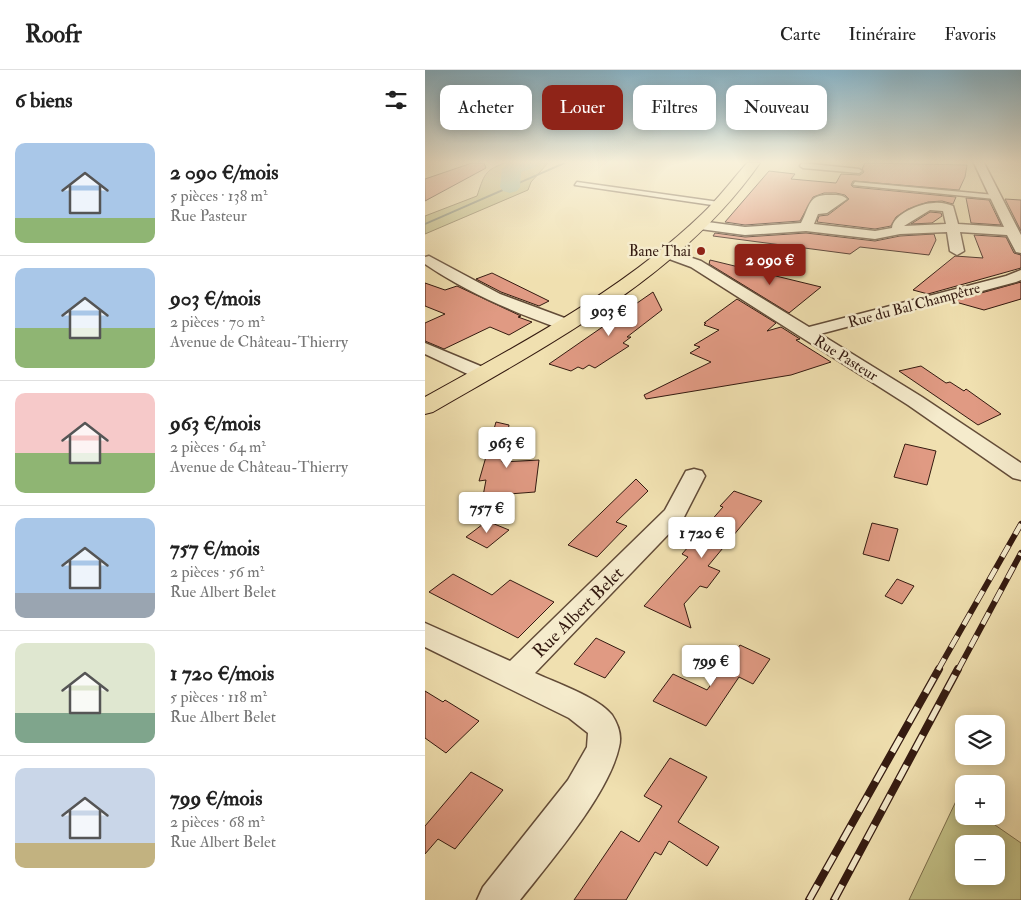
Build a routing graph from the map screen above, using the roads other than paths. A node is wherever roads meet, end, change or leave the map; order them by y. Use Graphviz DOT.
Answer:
graph roads {
  1 [pos="703,202"];
  2 [pos="997,202"];
  3 [pos="719,204"];
  4 [pos="814,211"];
  5 [pos="700,225"];
  6 [pos="806,227"];
  7 [pos="952,228"];
  8 [pos="900,230"];
  9 [pos="1012,231"];
  10 [pos="1021,249"];
  11 [pos="957,251"];
  12 [pos="666,253"];
  13 [pos="429,260"];
  14 [pos="1021,274"];
  15 [pos="564,324"];
  16 [pos="806,333"];
  17 [pos="425,348"];
  18 [pos="483,374"];
  19 [pos="425,407"];
  20 [pos="1021,472"];
  21 [pos="694,476"];
  22 [pos="425,634"];
  23 [pos="513,677"];
  24 [pos="496,900"];
  1 -- 3 [label="lane"];
  2 -- 9 [label="street"];
  3 -- 5 [label="main road"];
  4 -- 6 [label="street"];
  5 -- 6 [label="street"];
  5 -- 12 [label="main road"];
  6 -- 8 [label="street"];
  7 -- 8 [label="street"];
  7 -- 8 [label="street"];
  7 -- 9 [label="street"];
  7 -- 11 [label="street"];
  9 -- 10 [label="street"];
  12 -- 15 [label="main road"];
  12 -- 16 [label="street, Rue Pasteur"];
  13 -- 15 [label="street"];
  14 -- 16 [label="street, Rue du Bal Champêtre"];
  15 -- 18 [label="main road"];
  16 -- 20 [label="street, Rue Pasteur"];
  17 -- 18 [label="street"];
  18 -- 19 [label="main road"];
  21 -- 23 [label="street, Rue Albert Belet"];
  22 -- 23 [label="street"];
  23 -- 24 [label="street"];
}
